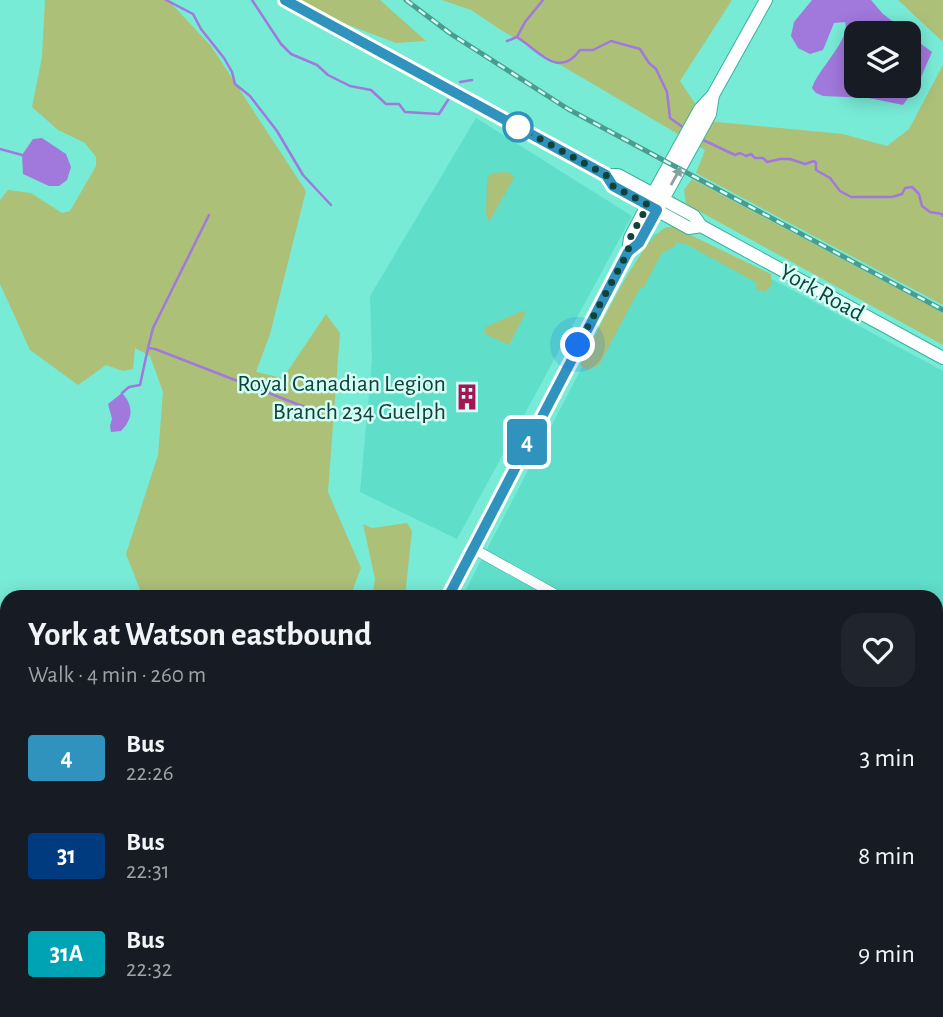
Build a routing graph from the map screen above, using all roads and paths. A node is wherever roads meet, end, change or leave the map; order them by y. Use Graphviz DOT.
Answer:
graph roads {
  1 [pos="285,0"];
  2 [pos="766,0"];
  3 [pos="655,202"];
  4 [pos="943,358"];
  5 [pos="472,548"];
  6 [pos="451,590"];
  7 [pos="547,590"];
  1 -- 3 [label="main road, York Road"];
  2 -- 3 [label="main road"];
  3 -- 4 [label="main road, York Road"];
  3 -- 5 [label="main road"];
  5 -- 6 [label="main road"];
  5 -- 7 [label="street"];
}
